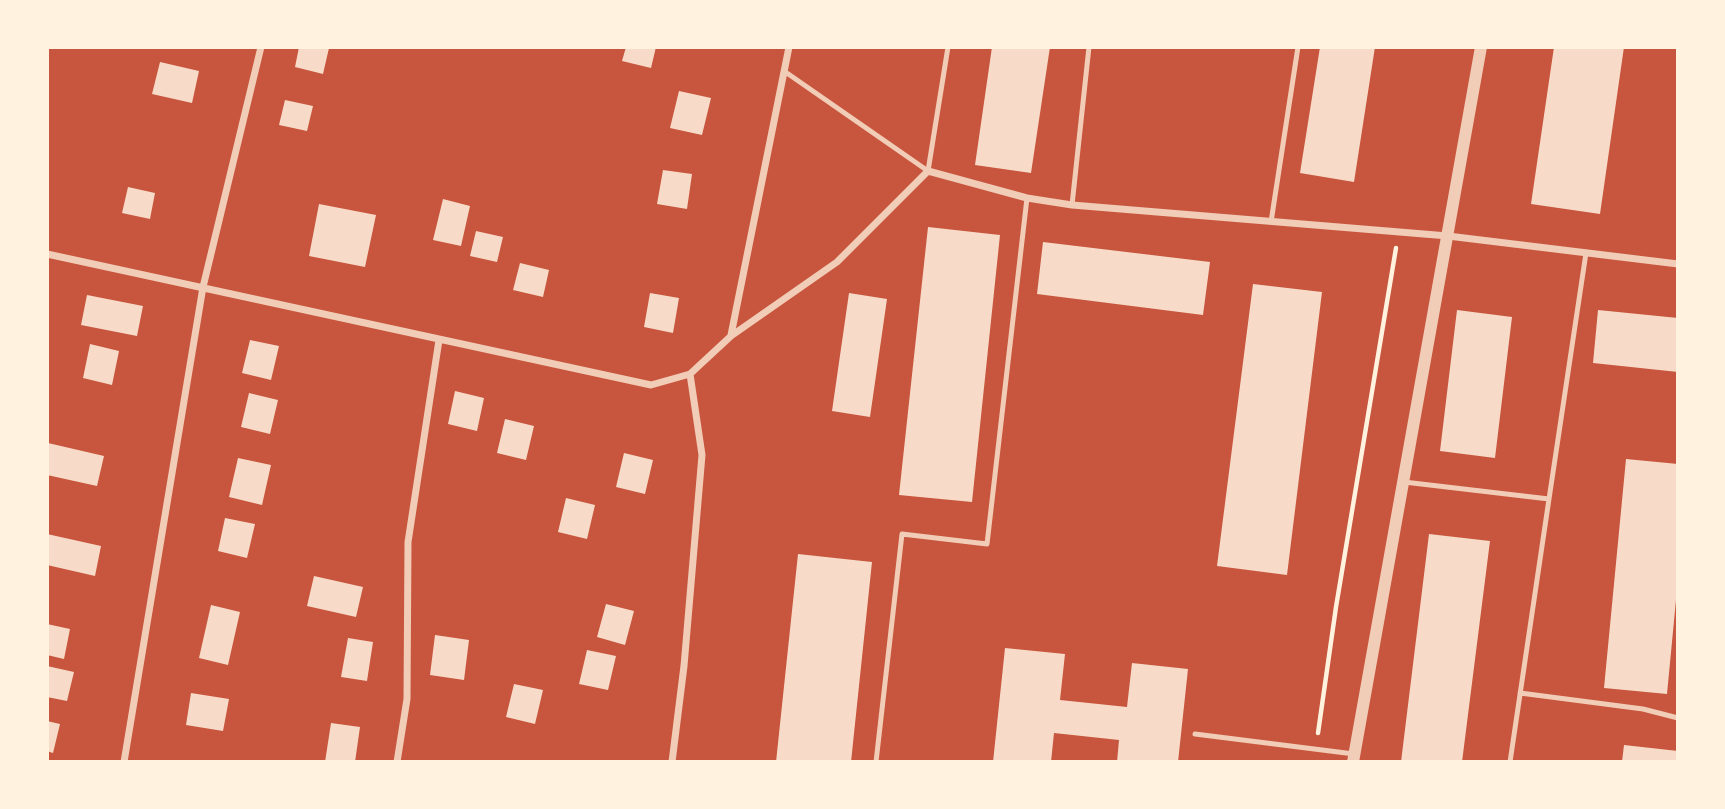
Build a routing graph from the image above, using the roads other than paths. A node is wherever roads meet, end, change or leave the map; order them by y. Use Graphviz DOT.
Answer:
graph roads {
  1 [pos="261,47"];
  2 [pos="789,47"];
  3 [pos="948,47"];
  4 [pos="1089,47"];
  5 [pos="1298,47"];
  6 [pos="1481,47"];
  7 [pos="785,71"];
  8 [pos="928,171"];
  9 [pos="1027,198"];
  10 [pos="1072,205"];
  11 [pos="1271,222"];
  12 [pos="1448,236"];
  13 [pos="1586,253"];
  14 [pos="47,254"];
  15 [pos="1678,264"];
  16 [pos="203,287"];
  17 [pos="730,336"];
  18 [pos="439,340"];
  19 [pos="690,374"];
  20 [pos="1404,482"];
  21 [pos="1549,499"];
  22 [pos="1520,693"];
  23 [pos="1678,718"];
  24 [pos="1195,734"];
  25 [pos="1353,758"];
  26 [pos="124,762"];
  27 [pos="397,762"];
  28 [pos="672,762"];
  29 [pos="876,762"];
  30 [pos="1510,762"];
  1 -- 16 [label="street"];
  2 -- 7 [label="street"];
  3 -- 8 [label="lane"];
  4 -- 10 [label="lane"];
  5 -- 11 [label="lane"];
  6 -- 12 [label="street"];
  7 -- 8 [label="lane"];
  7 -- 17 [label="street"];
  8 -- 9 [label="street"];
  8 -- 17 [label="street"];
  9 -- 10 [label="street"];
  9 -- 29 [label="lane"];
  10 -- 11 [label="street"];
  11 -- 12 [label="street"];
  12 -- 13 [label="street"];
  12 -- 20 [label="street"];
  13 -- 15 [label="street"];
  13 -- 21 [label="lane"];
  14 -- 16 [label="street"];
  16 -- 18 [label="street"];
  16 -- 26 [label="street"];
  17 -- 19 [label="street"];
  18 -- 19 [label="street"];
  18 -- 27 [label="street"];
  19 -- 28 [label="street"];
  20 -- 21 [label="lane"];
  20 -- 25 [label="street"];
  21 -- 22 [label="lane"];
  22 -- 23 [label="lane"];
  22 -- 30 [label="lane"];
  24 -- 25 [label="lane"];
}
